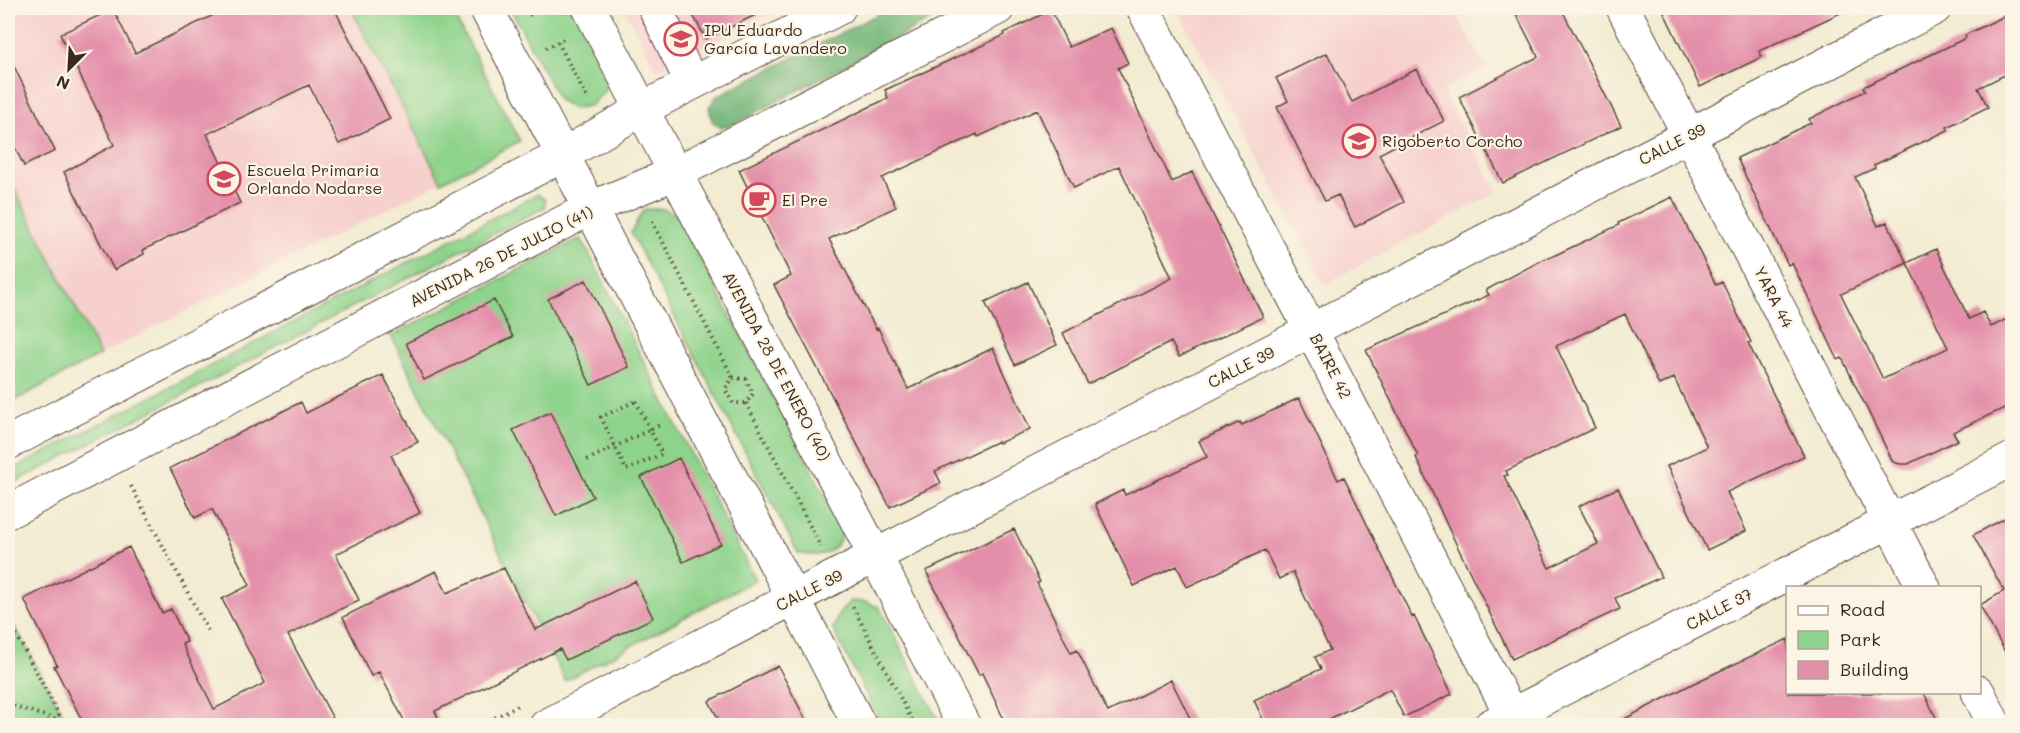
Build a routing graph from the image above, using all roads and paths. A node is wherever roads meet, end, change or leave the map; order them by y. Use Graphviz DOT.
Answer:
graph roads {
  1 [pos="486,8"];
  2 [pos="589,8"];
  3 [pos="655,8"];
  4 [pos="839,8"];
  5 [pos="998,8"];
  6 [pos="1143,8"];
  7 [pos="1623,8"];
  8 [pos="1935,8"];
  9 [pos="692,83"];
  10 [pos="642,110"];
  11 [pos="1690,135"];
  12 [pos="563,155"];
  13 [pos="676,173"];
  14 [pos="591,208"];
  15 [pos="1312,330"];
  16 [pos="746,403"];
  17 [pos="695,408"];
  18 [pos="650,430"];
  19 [pos="8,443"];
  20 [pos="615,447"];
  21 [pos="116,455"];
  22 [pos="587,459"];
  23 [pos="2013,459"];
  24 [pos="8,512"];
  25 [pos="1891,522"];
  26 [pos="876,555"];
  27 [pos="1923,586"];
  28 [pos="793,598"];
  29 [pos="8,619"];
  30 [pos="208,631"];
  31 [pos="1979,694"];
  32 [pos="8,704"];
  33 [pos="1506,722"];
  34 [pos="64,724"];
  35 [pos="546,726"];
  36 [pos="860,726"];
  37 [pos="964,726"];
  38 [pos="1995,726"];
  1 -- 12 [label="main road"];
  2 -- 10 [label="main road, AVENIDA 28 DE ENERO (40)"];
  3 -- 9 [label="main road"];
  4 -- 9 [label="main road"];
  5 -- 13 [label="main road, AVENIDA 26 DE JULIO (41)"];
  6 -- 15 [label="main road, BAIRE 42"];
  7 -- 11 [label="main road, YARA 44"];
  8 -- 11 [label="main road, CALLE 39"];
  9 -- 10 [label="main road"];
  10 -- 12 [label="main road"];
  10 -- 13 [label="main road, AVENIDA 28 DE ENERO (40)"];
  11 -- 15 [label="main road, CALLE 39"];
  11 -- 25 [label="main road, YARA 44"];
  12 -- 14 [label="main road"];
  12 -- 19 [label="main road"];
  13 -- 14 [label="main road, AVENIDA 26 DE JULIO (41)"];
  13 -- 26 [label="main road, AVENIDA 28 DE ENERO (40)"];
  14 -- 17 [label="main road"];
  14 -- 21 [label="main road, AVENIDA 26 DE JULIO (41)"];
  15 -- 26 [label="main road, CALLE 39"];
  15 -- 33 [label="main road, BAIRE 42"];
  16 -- 16 [label="path"];
  17 -- 18 [label="path"];
  17 -- 28 [label="main road"];
  18 -- 20 [label="path"];
  18 -- 20 [label="path"];
  18 -- 20 [label="path"];
  20 -- 22 [label="path"];
  21 -- 24 [label="main road, AVENIDA 26 DE JULIO (41)"];
  21 -- 30 [label="path"];
  23 -- 25 [label="main road, CALLE 37"];
  25 -- 27 [label="main road, YARA 44"];
  25 -- 33 [label="main road, CALLE 37"];
  26 -- 28 [label="main road, CALLE 39"];
  26 -- 37 [label="main road, AVENIDA 28 DE ENERO (40)"];
  28 -- 35 [label="main road, CALLE 39"];
  28 -- 36 [label="main road"];
  29 -- 34 [label="path"];
  31 -- 38 [label="main road"];
  32 -- 34 [label="path"];
}
